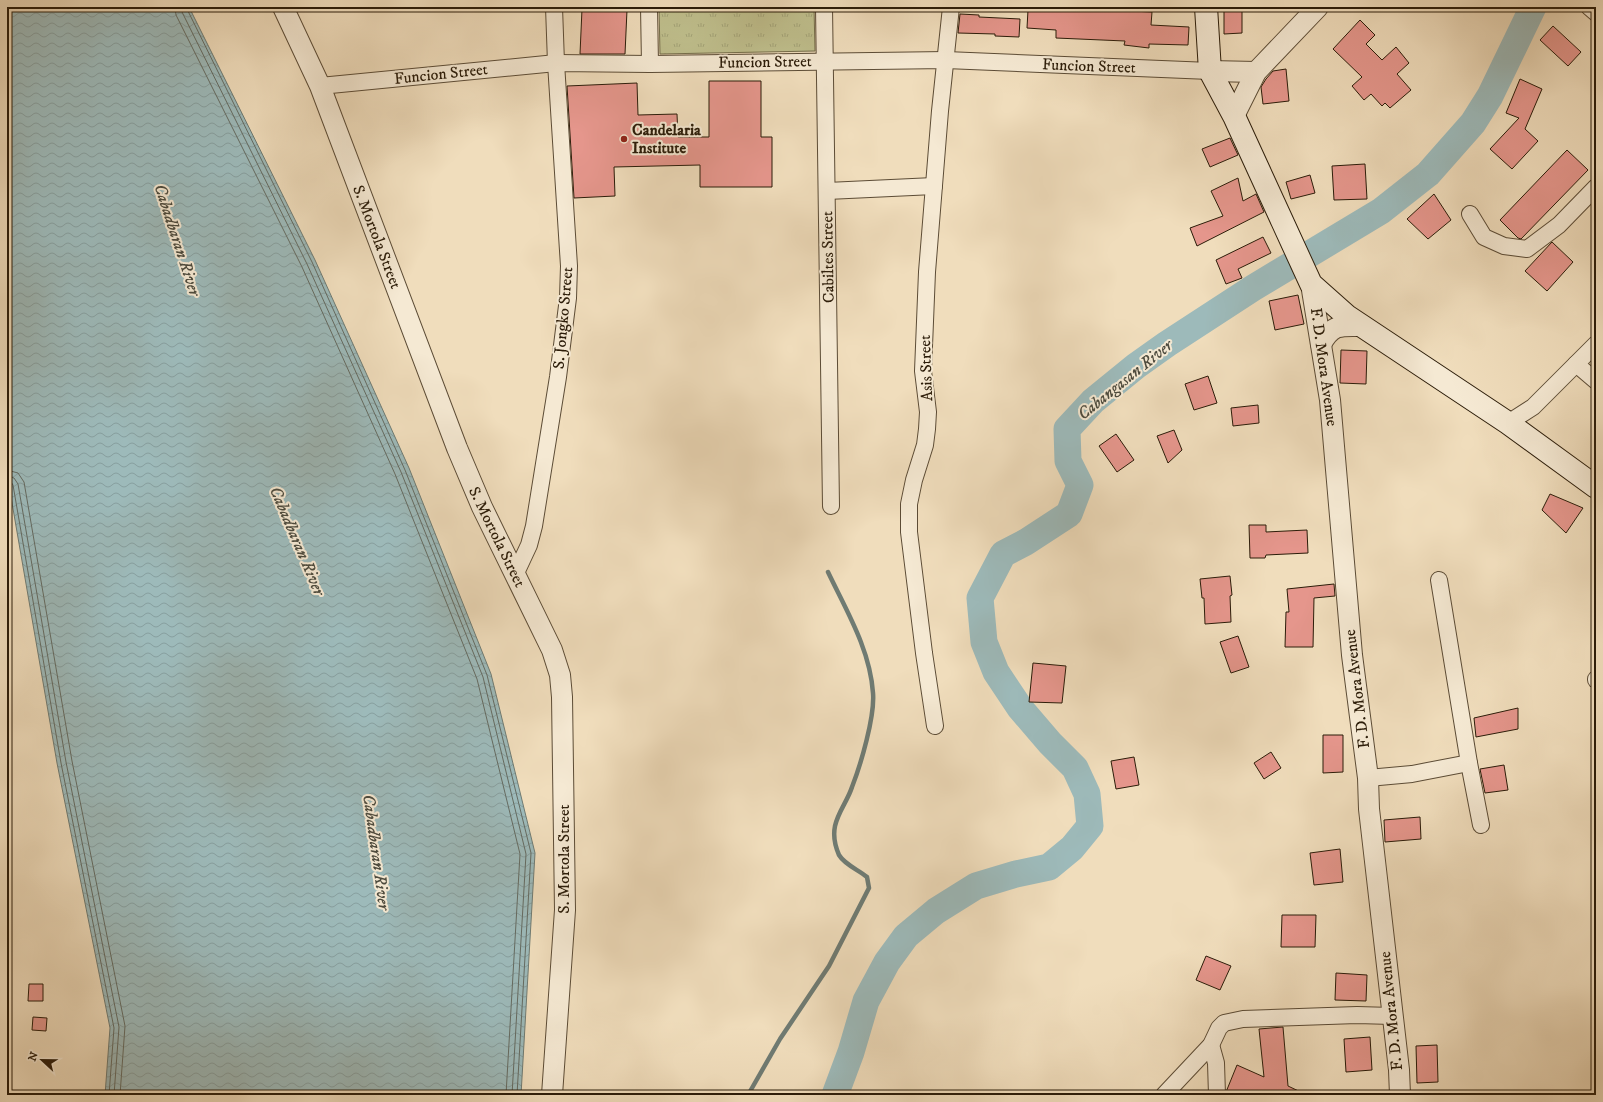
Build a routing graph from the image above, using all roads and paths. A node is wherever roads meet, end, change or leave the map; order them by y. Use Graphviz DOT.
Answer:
graph roads {
  1 [pos="283,7"];
  2 [pos="554,7"];
  3 [pos="649,7"];
  4 [pos="824,7"];
  5 [pos="951,7"];
  6 [pos="1206,7"];
  7 [pos="1318,7"];
  8 [pos="1590,7"];
  9 [pos="1596,12"];
  10 [pos="946,60"];
  11 [pos="825,61"];
  12 [pos="556,63"];
  13 [pos="650,64"];
  14 [pos="1210,71"];
  15 [pos="1256,72"];
  16 [pos="320,86"];
  17 [pos="1234,116"];
  18 [pos="934,186"];
  19 [pos="1596,187"];
  20 [pos="827,191"];
  21 [pos="1470,214"];
  22 [pos="1305,270"];
  23 [pos="1363,326"];
  24 [pos="1321,344"];
  25 [pos="1596,344"];
  26 [pos="1576,364"];
  27 [pos="1596,381"];
  28 [pos="1532,407"];
  29 [pos="1508,423"];
  30 [pos="1526,436"];
  31 [pos="1596,487"];
  32 [pos="831,506"];
  33 [pos="515,575"];
  34 [pos="1439,580"];
  35 [pos="935,726"];
  36 [pos="1469,763"];
  37 [pos="1368,778"];
  38 [pos="1481,825"];
  39 [pos="1392,1016"];
  40 [pos="1212,1045"];
  41 [pos="552,1095"];
  42 [pos="1164,1095"];
  43 [pos="1217,1095"];
  44 [pos="1400,1095"];
  1 -- 16 [label="street, S. Mortola Street"];
  2 -- 12 [label="street, S. Jongko Street"];
  3 -- 13 [label="street"];
  4 -- 11 [label="street, Cabiltes Street"];
  5 -- 10 [label="street, Asis Street"];
  6 -- 14 [label="main road"];
  7 -- 15 [label="street"];
  8 -- 9 [label="street"];
  10 -- 11 [label="street, Funcion Street"];
  10 -- 14 [label="street, Funcion Street"];
  10 -- 18 [label="street, Asis Street"];
  11 -- 13 [label="street, Funcion Street"];
  11 -- 20 [label="street, Cabiltes Street"];
  12 -- 13 [label="street, Funcion Street"];
  12 -- 16 [label="street, Funcion Street"];
  12 -- 33 [label="street, S. Jongko Street"];
  14 -- 15 [label="street"];
  14 -- 17 [label="main road"];
  15 -- 17 [label="street"];
  16 -- 33 [label="street, S. Mortola Street"];
  17 -- 22 [label="main road"];
  18 -- 20 [label="street"];
  18 -- 35 [label="street, Asis Street"];
  19 -- 21 [label="street"];
  20 -- 32 [label="street, Cabiltes Street"];
  22 -- 23 [label="main road"];
  22 -- 24 [label="street, F. D. Mora Avenue"];
  23 -- 24 [label="street"];
  23 -- 29 [label="main road"];
  24 -- 37 [label="street, F. D. Mora Avenue"];
  25 -- 26 [label="street"];
  26 -- 27 [label="street"];
  26 -- 28 [label="street"];
  28 -- 29 [label="street"];
  28 -- 30 [label="street"];
  29 -- 30 [label="main road"];
  30 -- 31 [label="main road"];
  33 -- 41 [label="street, S. Mortola Street"];
  34 -- 36 [label="street"];
  36 -- 37 [label="street"];
  36 -- 38 [label="street"];
  37 -- 39 [label="street, F. D. Mora Avenue"];
  39 -- 40 [label="street"];
  39 -- 44 [label="street, F. D. Mora Avenue"];
  40 -- 42 [label="street"];
  40 -- 43 [label="street"];
}
